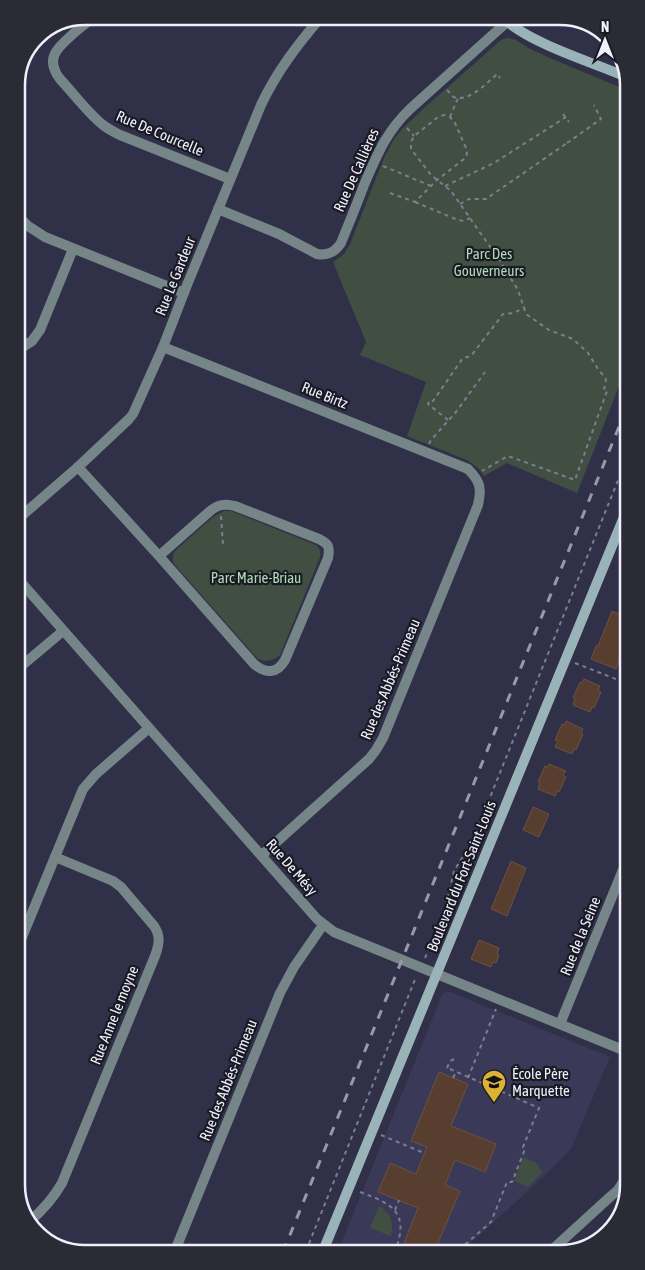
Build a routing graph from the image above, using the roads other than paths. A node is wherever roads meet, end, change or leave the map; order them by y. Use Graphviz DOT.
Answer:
graph roads {
  1 [pos="84,25"];
  2 [pos="314,25"];
  3 [pos="497,25"];
  4 [pos="511,25"];
  5 [pos="619,74"];
  6 [pos="230,179"];
  7 [pos="218,209"];
  8 [pos="25,223"];
  9 [pos="73,249"];
  10 [pos="184,293"];
  11 [pos="25,346"];
  12 [pos="163,346"];
  13 [pos="78,467"];
  14 [pos="477,473"];
  15 [pos="25,513"];
  16 [pos="620,527"];
  17 [pos="159,556"];
  18 [pos="25,587"];
  19 [pos="63,631"];
  20 [pos="25,663"];
  21 [pos="149,728"];
  22 [pos="262,856"];
  23 [pos="55,857"];
  24 [pos="620,877"];
  25 [pos="323,925"];
  26 [pos="25,930"];
  27 [pos="436,974"];
  28 [pos="560,1024"];
  29 [pos="620,1049"];
  30 [pos="620,1187"];
  31 [pos="34,1217"];
  32 [pos="177,1245"];
  33 [pos="325,1245"];
  34 [pos="557,1245"];
  1 -- 6 [label="street, Rue De Courcelle"];
  2 -- 6 [label="street, Rue Le Gardeur"];
  3 -- 7 [label="street, Rue De Callières"];
  4 -- 5 [label="street"];
  6 -- 7 [label="street, Rue Le Gardeur"];
  7 -- 10 [label="street, Rue Le Gardeur"];
  8 -- 9 [label="street"];
  9 -- 10 [label="street"];
  9 -- 11 [label="street"];
  10 -- 12 [label="street, Rue Le Gardeur"];
  12 -- 13 [label="street, Rue Le Gardeur"];
  12 -- 14 [label="street, Rue Birtz"];
  13 -- 15 [label="street, Rue Le Gardeur"];
  13 -- 17 [label="street"];
  14 -- 22 [label="street, Rue des Abbés-Primeau"];
  16 -- 27 [label="street, Boulevard du Fort-Saint-Louis"];
  17 -- 17 [label="street"];
  18 -- 19 [label="street, Rue De Mésy"];
  19 -- 20 [label="street"];
  19 -- 21 [label="street, Rue De Mésy"];
  21 -- 22 [label="street, Rue De Mésy"];
  21 -- 23 [label="street"];
  22 -- 25 [label="street, Rue De Mésy"];
  23 -- 26 [label="street"];
  23 -- 31 [label="street, Rue Anne le moyne"];
  24 -- 28 [label="street, Rue de la Seine"];
  25 -- 27 [label="street, Rue De Mésy"];
  25 -- 32 [label="street, Rue des Abbés-Primeau"];
  27 -- 28 [label="street, Rue De Mésy"];
  27 -- 33 [label="street, Boulevard du Fort-Saint-Louis"];
  28 -- 29 [label="street, Rue De Mésy"];
  30 -- 34 [label="street"];
}
